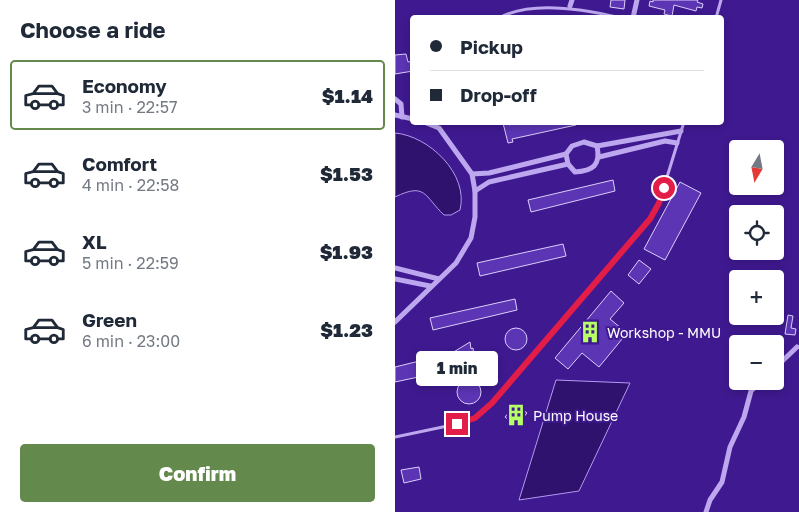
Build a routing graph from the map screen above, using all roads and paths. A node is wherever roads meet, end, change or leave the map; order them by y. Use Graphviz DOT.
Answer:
graph roads {
  1 [pos="637,0"];
  2 [pos="721,0"];
  3 [pos="548,2"];
  4 [pos="571,3"];
  5 [pos="517,6"];
  6 [pos="504,15"];
  7 [pos="611,15"];
  8 [pos="634,15"];
  9 [pos="717,15"];
  10 [pos="395,99"];
  11 [pos="395,115"];
  12 [pos="402,117"];
  13 [pos="410,118"];
  14 [pos="432,125"];
  15 [pos="440,125"];
  16 [pos="682,125"];
  17 [pos="439,128"];
  18 [pos="681,131"];
  19 [pos="677,143"];
  20 [pos="597,146"];
  21 [pos="566,154"];
  22 [pos="599,157"];
  23 [pos="567,164"];
  24 [pos="473,174"];
  25 [pos="475,191"];
  26 [pos="395,268"];
  27 [pos="395,279"];
  28 [pos="439,279"];
  29 [pos="430,286"];
  30 [pos="395,322"];
  31 [pos="797,347"];
  32 [pos="784,359"];
  33 [pos="752,390"];
  34 [pos="395,437"];
  35 [pos="706,512"];
  1 -- 8 [label="street"];
  2 -- 9 [label="lane"];
  3 -- 4 [label="lane"];
  4 -- 7 [label="lane"];
  5 -- 6 [label="lane"];
  10 -- 12 [label="street"];
  11 -- 12 [label="street"];
  12 -- 13 [label="street"];
  14 -- 17 [label="street"];
  15 -- 17 [label="lane"];
  16 -- 18 [label="lane"];
  17 -- 24 [label="street"];
  18 -- 19 [label="lane"];
  18 -- 20 [label="street"];
  19 -- 22 [label="street"];
  19 -- 34 [label="lane"];
  20 -- 21 [label="street"];
  20 -- 22 [label="street"];
  21 -- 23 [label="street"];
  21 -- 24 [label="street"];
  22 -- 23 [label="street"];
  23 -- 25 [label="street"];
  24 -- 25 [label="street"];
  25 -- 28 [label="street"];
  26 -- 28 [label="street"];
  27 -- 29 [label="street"];
  28 -- 29 [label="street"];
  29 -- 30 [label="street"];
  31 -- 32 [label="street"];
  33 -- 35 [label="street"];
}
